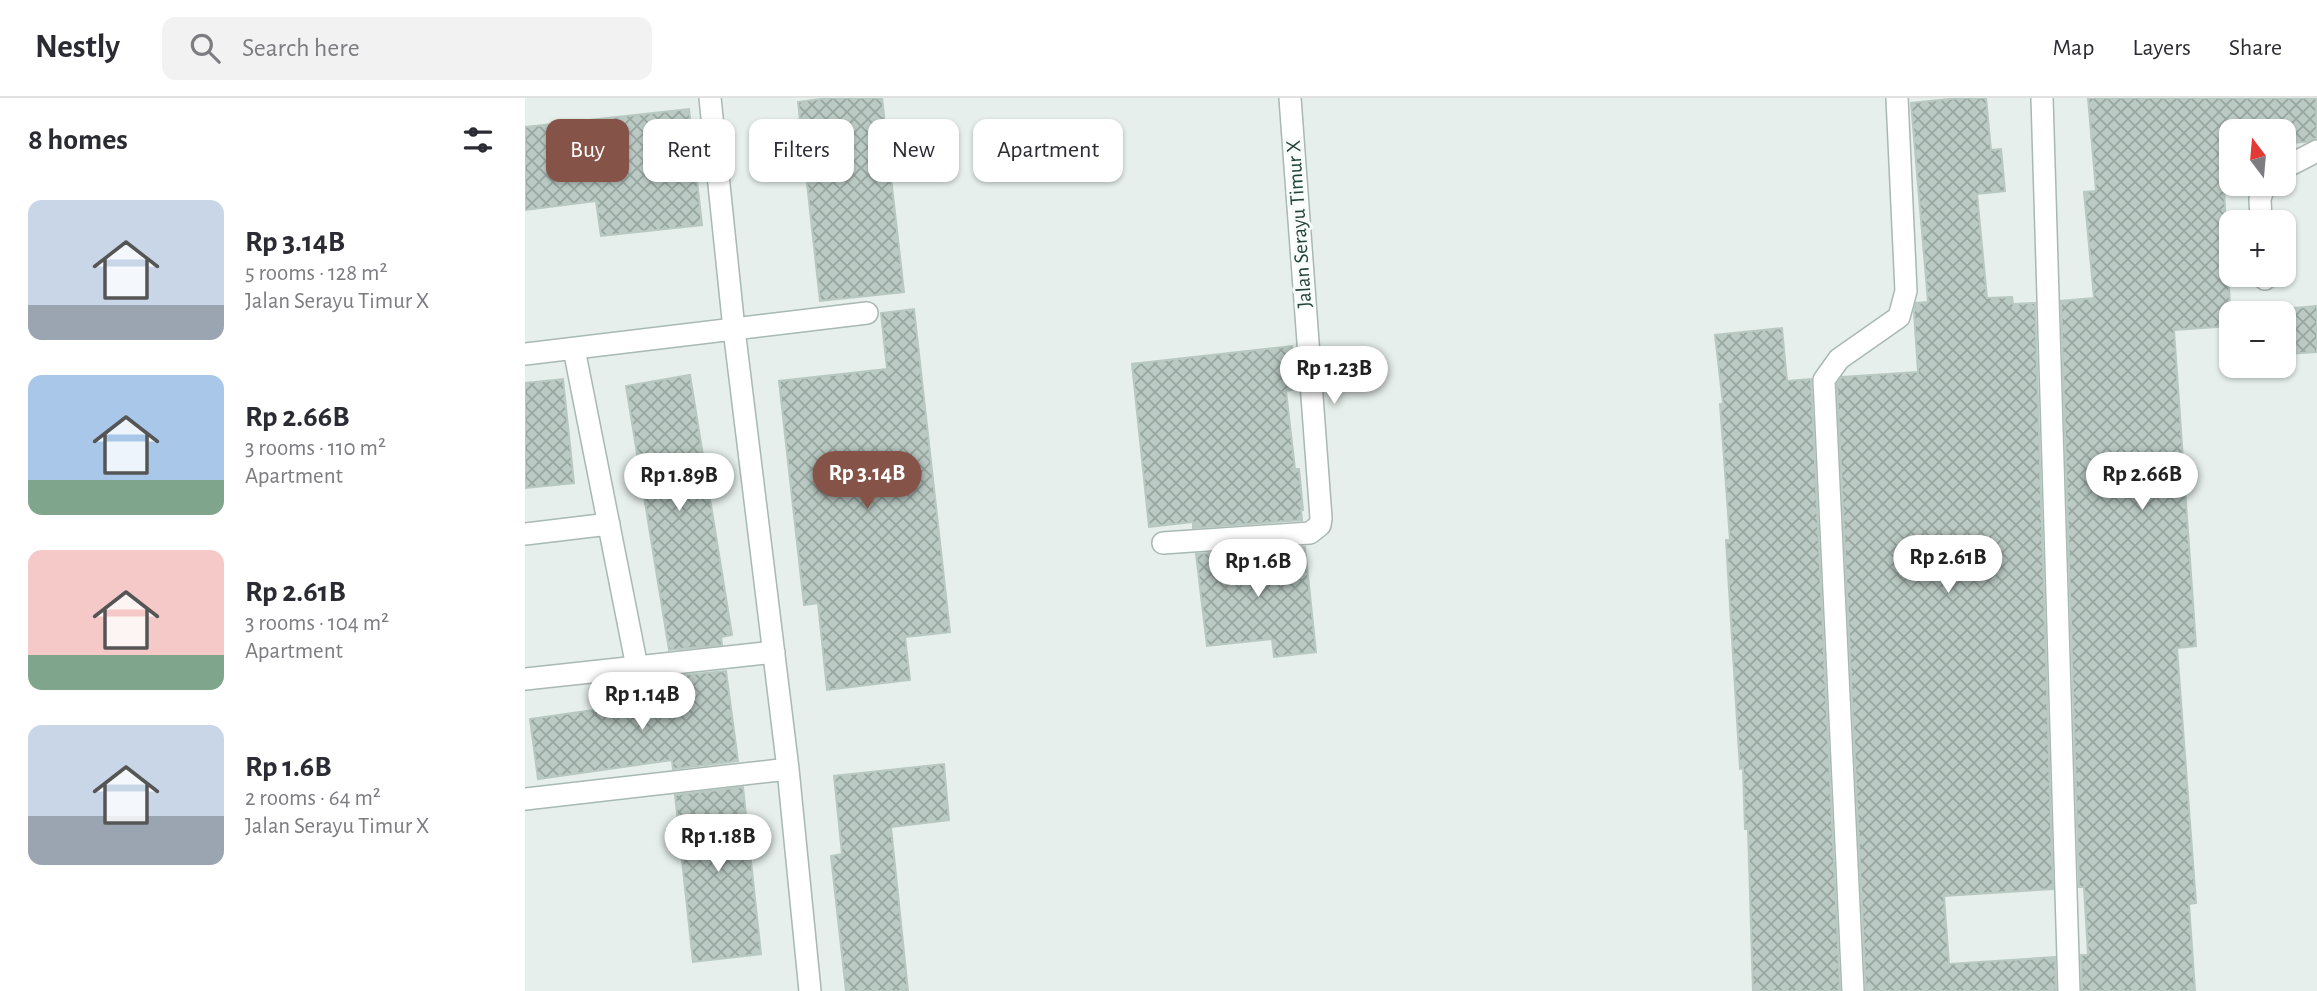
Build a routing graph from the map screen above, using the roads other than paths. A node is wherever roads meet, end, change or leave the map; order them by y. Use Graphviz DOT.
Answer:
graph roads {
  1 [pos="710,98"];
  2 [pos="1290,98"];
  3 [pos="1897,98"];
  4 [pos="2042,98"];
  5 [pos="2317,151"];
  6 [pos="2296,162"];
  7 [pos="867,313"];
  8 [pos="734,329"];
  9 [pos="574,349"];
  10 [pos="525,354"];
  11 [pos="609,524"];
  12 [pos="525,534"];
  13 [pos="1163,542"];
  14 [pos="773,652"];
  15 [pos="637,667"];
  16 [pos="525,679"];
  17 [pos="788,769"];
  18 [pos="525,799"];
  19 [pos="810,991"];
  20 [pos="1853,991"];
  21 [pos="2069,991"];
  1 -- 8 [label="street"];
  2 -- 13 [label="street, Jalan Serayu Timur X"];
  3 -- 20 [label="street"];
  4 -- 21 [label="street"];
  5 -- 6 [label="street"];
  7 -- 8 [label="street"];
  8 -- 9 [label="street"];
  8 -- 14 [label="street"];
  9 -- 10 [label="street"];
  9 -- 11 [label="street"];
  11 -- 12 [label="street"];
  11 -- 15 [label="street"];
  14 -- 15 [label="street"];
  14 -- 17 [label="street"];
  15 -- 16 [label="street"];
  17 -- 18 [label="street"];
  17 -- 19 [label="street"];
}
